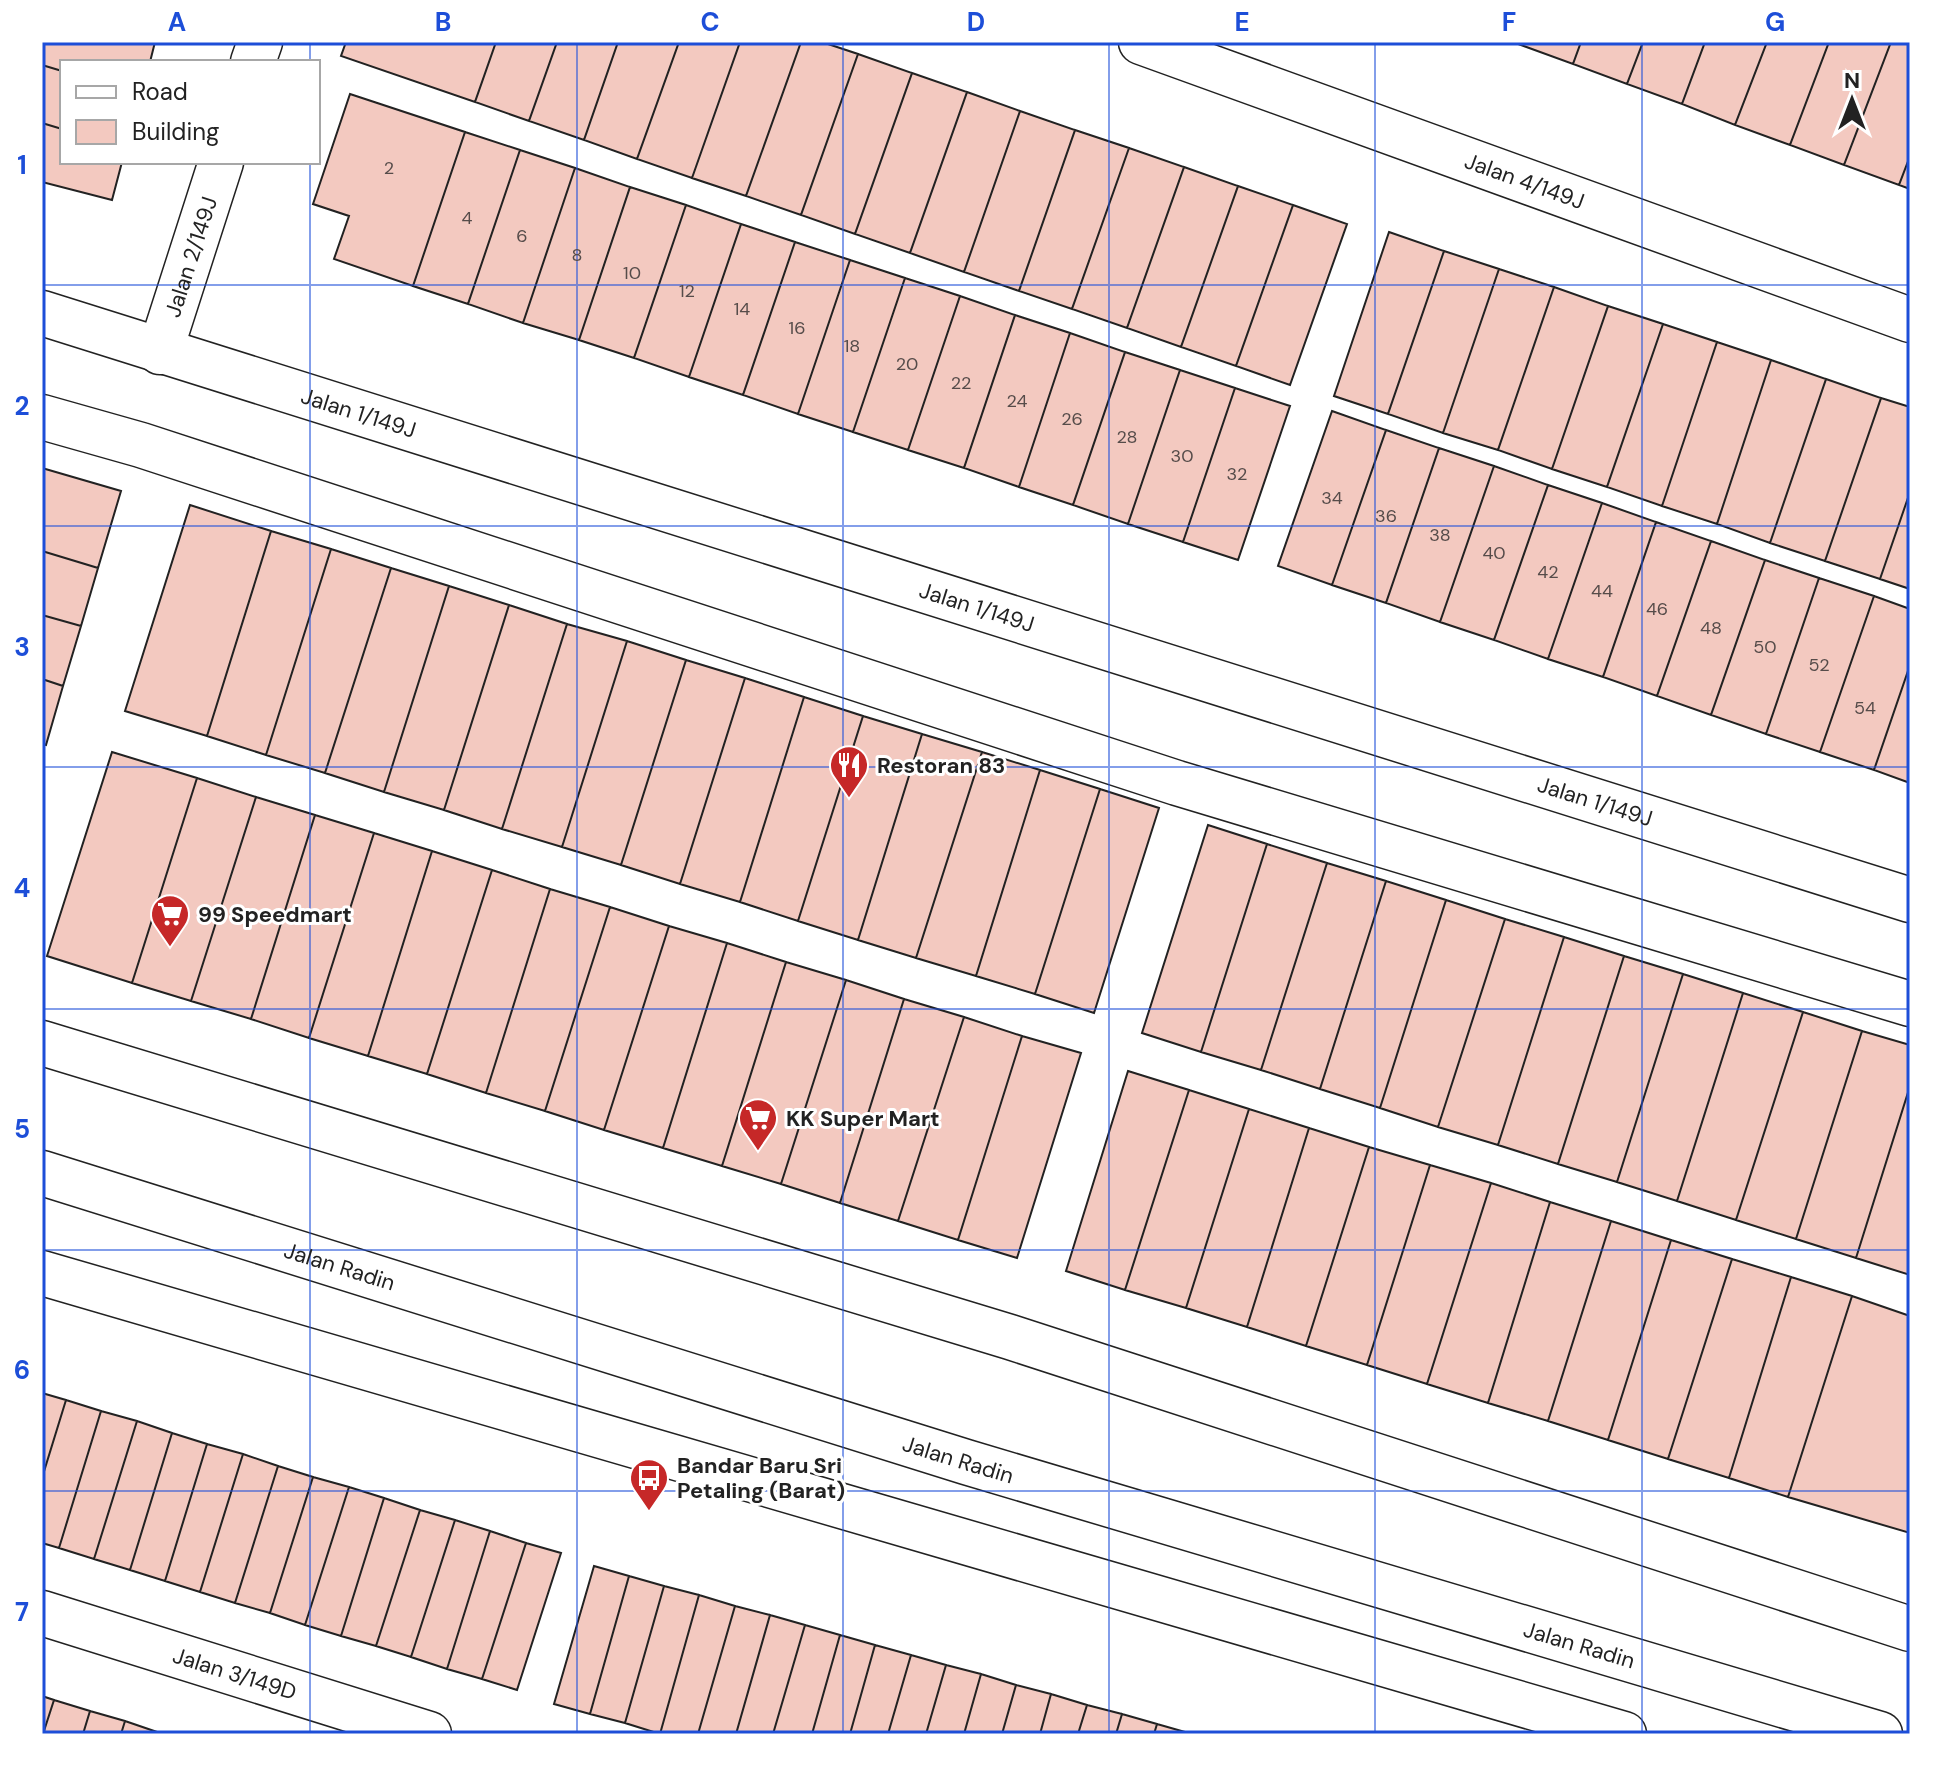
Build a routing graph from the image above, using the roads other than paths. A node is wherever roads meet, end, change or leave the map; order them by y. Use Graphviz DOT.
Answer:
graph roads {
  1 [pos="1141,42"];
  2 [pos="220,164"];
  3 [pos="42,313"];
  4 [pos="1910,320"];
  5 [pos="160,352"];
  6 [pos="42,417"];
  7 [pos="1910,900"];
  8 [pos="1910,1004"];
  9 [pos="42,1043"];
  10 [pos="42,1173"];
  11 [pos="42,1273"];
  12 [pos="42,1613"];
  13 [pos="1910,1629"];
  14 [pos="429,1734"];
  15 [pos="1624,1734"];
  16 [pos="1880,1734"];
  1 -- 4 [label="street, Jalan 4/149J"];
  2 -- 5 [label="street, Jalan 2/149J"];
  3 -- 5 [label="street, Jalan 1/149J"];
  5 -- 7 [label="street, Jalan 1/149J"];
  6 -- 8 [label="street"];
  9 -- 13 [label="street"];
  10 -- 16 [label="street, Jalan Radin"];
  11 -- 15 [label="street"];
  12 -- 14 [label="street, Jalan 3/149D"];
}
